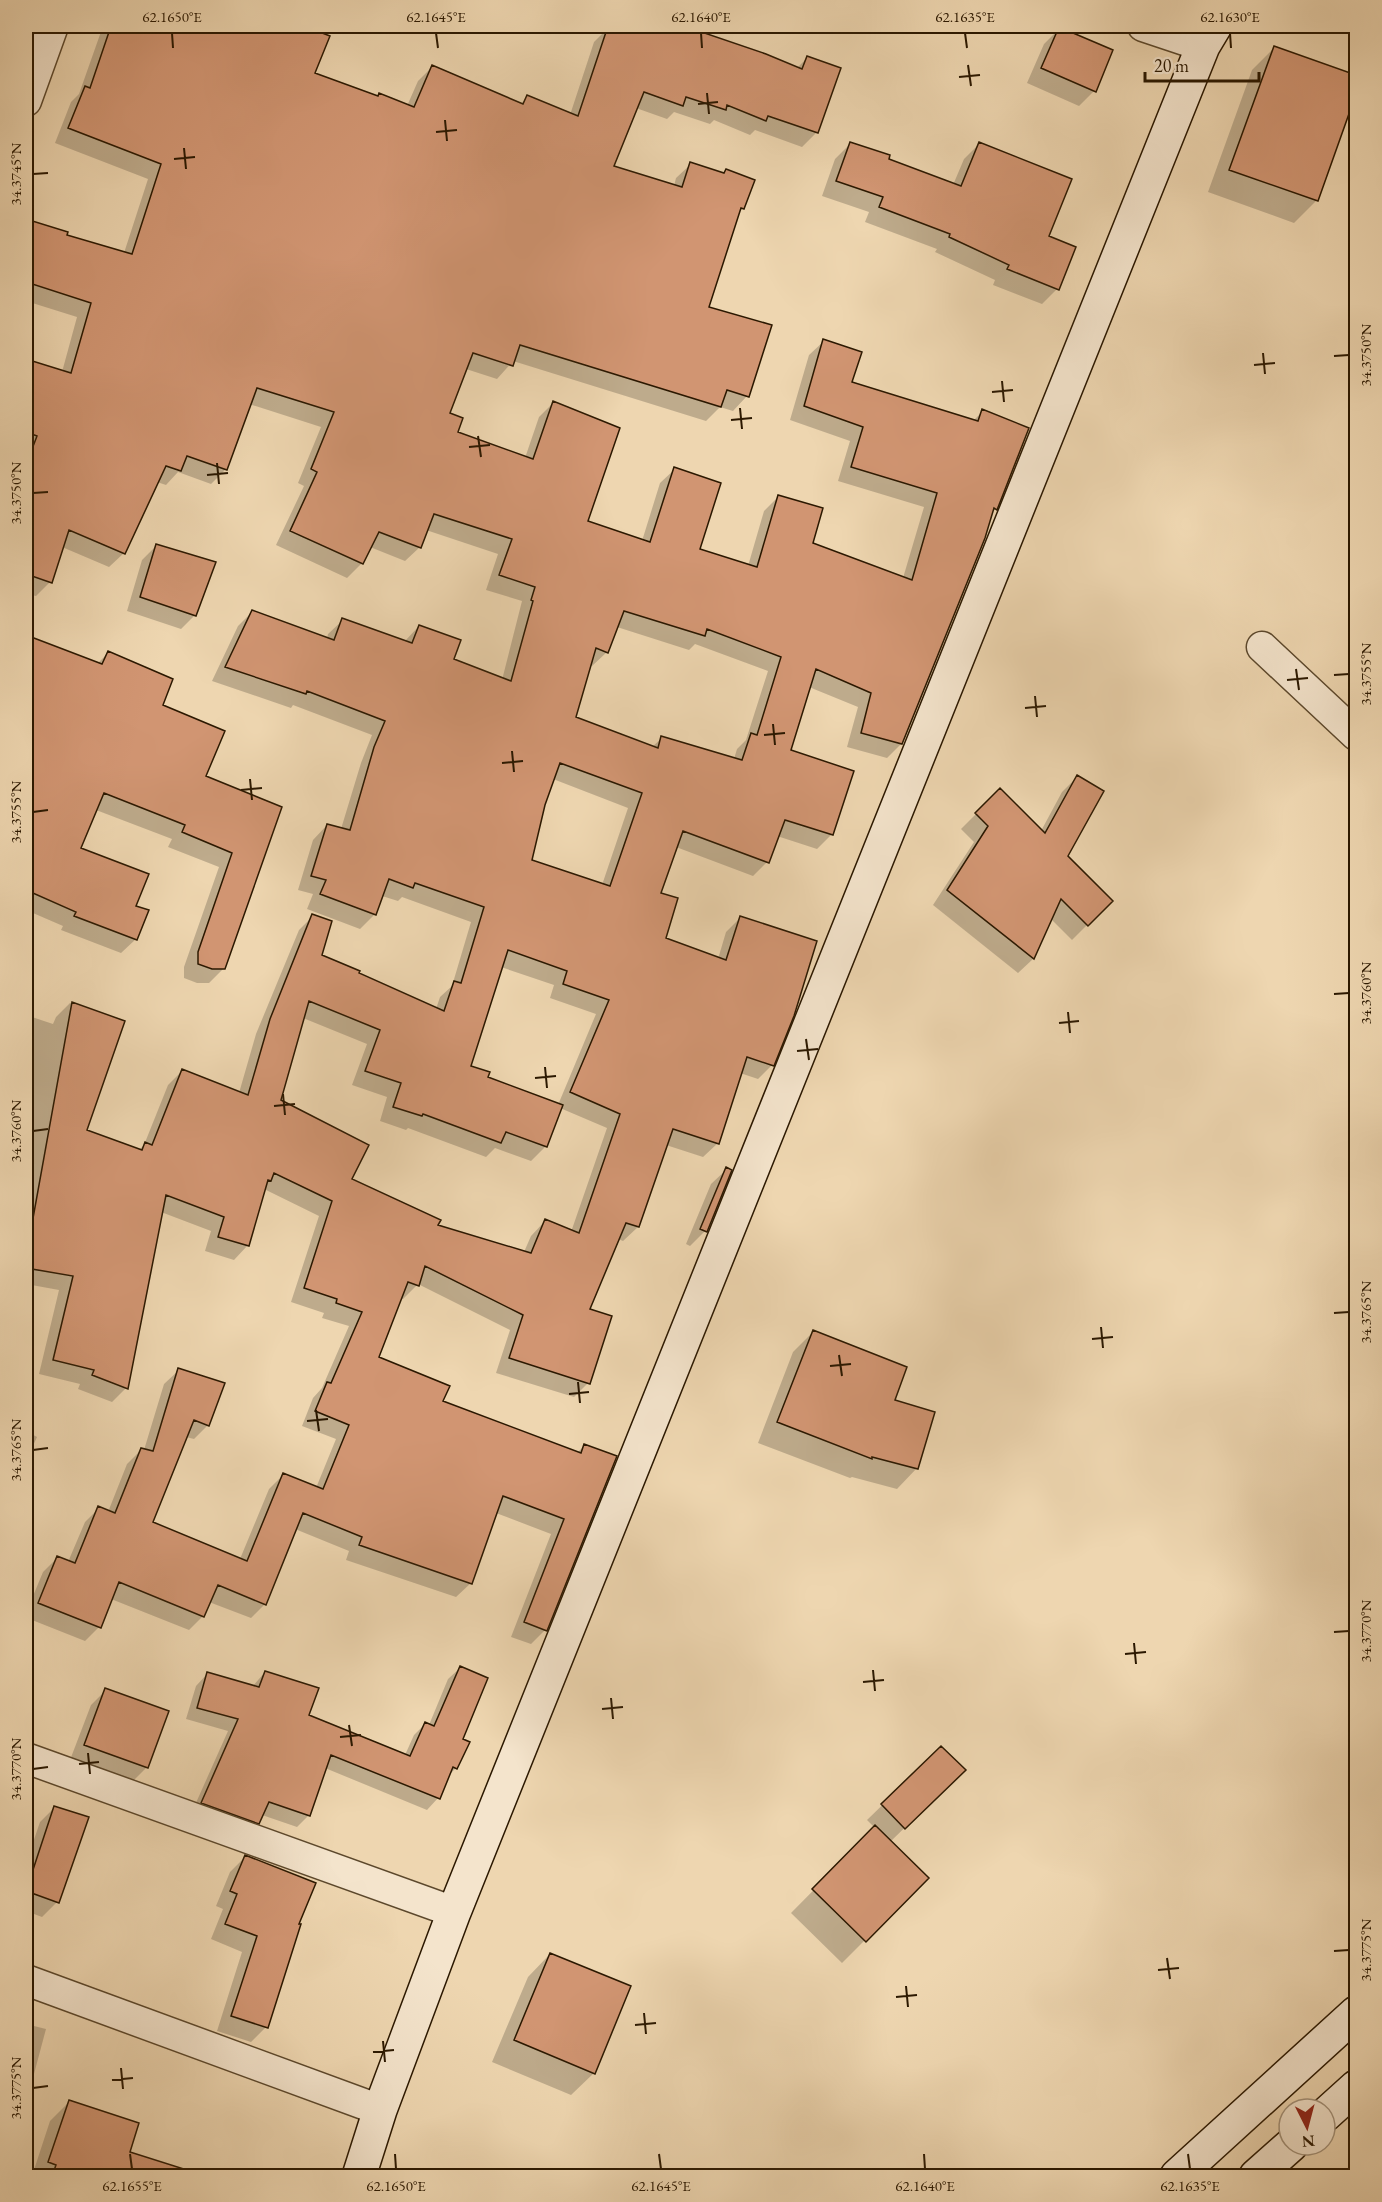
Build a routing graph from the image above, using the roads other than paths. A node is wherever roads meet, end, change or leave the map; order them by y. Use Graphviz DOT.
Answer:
graph roads {
  1 [pos="53,26"];
  2 [pos="1143,26"];
  3 [pos="1209,36"];
  4 [pos="26,101"];
  5 [pos="1262,646"];
  6 [pos="1356,735"];
  7 [pos="26,1758"];
  8 [pos="454,1912"];
  9 [pos="26,1980"];
  10 [pos="1356,2013"];
  11 [pos="1356,2087"];
  12 [pos="1337,2104"];
  13 [pos="380,2109"];
  14 [pos="1277,2157"];
  15 [pos="359,2176"];
  16 [pos="1177,2176"];
  17 [pos="1256,2176"];
  1 -- 4 [label="street"];
  2 -- 3 [label="street"];
  3 -- 8 [label="street"];
  5 -- 6 [label="street"];
  7 -- 8 [label="street"];
  8 -- 13 [label="street"];
  9 -- 13 [label="street"];
  10 -- 16 [label="street"];
  11 -- 12 [label="street"];
  13 -- 15 [label="street"];
  14 -- 17 [label="street"];
}
